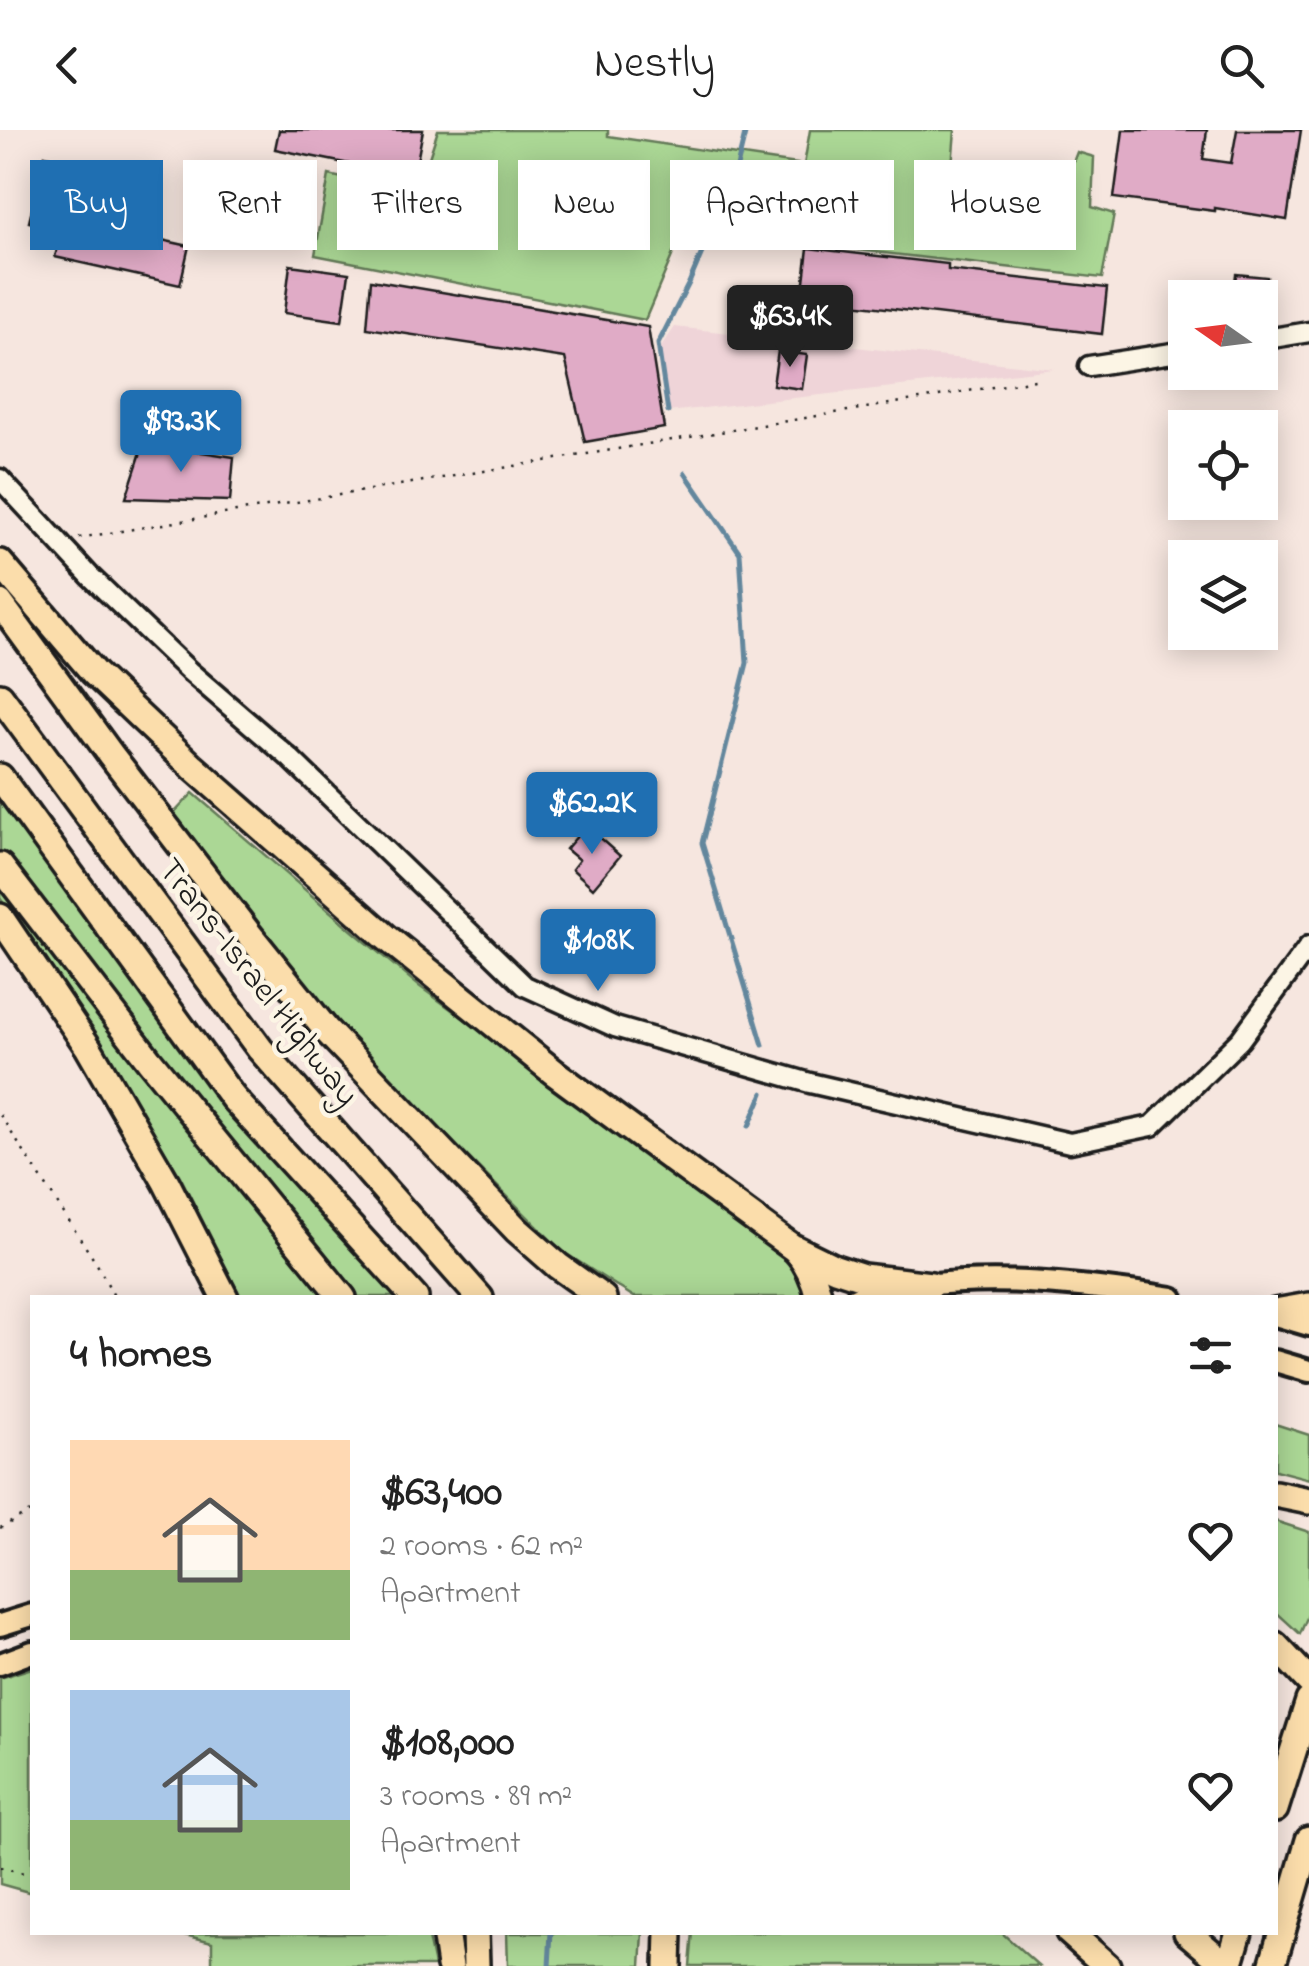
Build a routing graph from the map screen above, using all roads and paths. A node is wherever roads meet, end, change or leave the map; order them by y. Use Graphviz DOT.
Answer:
graph roads {
  1 [pos="1309,332"];
  2 [pos="1278,337"];
  3 [pos="1168,354"];
  4 [pos="1089,366"];
  5 [pos="1035,380"];
  6 [pos="0,479"];
  7 [pos="58,542"];
  8 [pos="0,563"];
  9 [pos="0,603"];
  10 [pos="0,696"];
  11 [pos="0,777"];
  12 [pos="0,866"];
  13 [pos="0,917"];
  14 [pos="1309,946"];
  15 [pos="0,1114"];
  16 [pos="792,1246"];
  17 [pos="931,1284"];
  18 [pos="113,1295"];
  19 [pos="222,1295"];
  20 [pos="341,1295"];
  21 [pos="412,1295"];
  22 [pos="477,1295"];
  23 [pos="600,1295"];
  24 [pos="818,1295"];
  25 [pos="872,1295"];
  26 [pos="1146,1295"];
  27 [pos="1309,1306"];
  28 [pos="1278,1313"];
  29 [pos="1278,1315"];
  30 [pos="1309,1325"];
  31 [pos="1278,1362"];
  32 [pos="1309,1372"];
  33 [pos="1278,1495"];
  34 [pos="1309,1501"];
  35 [pos="30,1512"];
  36 [pos="0,1528"];
  37 [pos="30,1616"];
  38 [pos="0,1625"];
  39 [pos="1278,1648"];
  40 [pos="30,1653"];
  41 [pos="0,1664"];
  42 [pos="1309,1681"];
  43 [pos="1309,1701"];
  44 [pos="1278,1799"];
  45 [pos="1309,1840"];
  46 [pos="0,1867"];
  47 [pos="30,1874"];
  48 [pos="445,1935"];
  49 [pos="475,1935"];
  50 [pos="669,1935"];
  51 [pos="1072,1935"];
  52 [pos="1190,1935"];
  53 [pos="1238,1935"];
  54 [pos="450,1966"];
  55 [pos="476,1966"];
  56 [pos="668,1966"];
  57 [pos="1107,1966"];
  58 [pos="1228,1966"];
  59 [pos="1272,1966"];
  1 -- 2 [label="street"];
  3 -- 4 [label="street"];
  5 -- 7 [label="path"];
  6 -- 7 [label="street"];
  7 -- 14 [label="street"];
  8 -- 16 [label="highway"];
  9 -- 23 [label="highway"];
  10 -- 22 [label="highway, Trans-Israel Highway"];
  11 -- 21 [label="highway"];
  12 -- 20 [label="highway"];
  13 -- 19 [label="highway"];
  15 -- 18 [label="path"];
  16 -- 17 [label="highway"];
  16 -- 24 [label="highway"];
  17 -- 25 [label="main road"];
  17 -- 26 [label="main road"];
  27 -- 28 [label="highway"];
  29 -- 30 [label="main road"];
  31 -- 32 [label="main road"];
  33 -- 34 [label="highway"];
  35 -- 36 [label="path"];
  37 -- 38 [label="main road"];
  39 -- 42 [label="highway"];
  40 -- 41 [label="main road"];
  43 -- 44 [label="highway"];
  45 -- 59 [label="highway"];
  46 -- 47 [label="path"];
  48 -- 54 [label="highway"];
  49 -- 55 [label="highway"];
  50 -- 56 [label="highway"];
  51 -- 57 [label="highway"];
  52 -- 58 [label="highway"];
  53 -- 58 [label="highway"];
}
